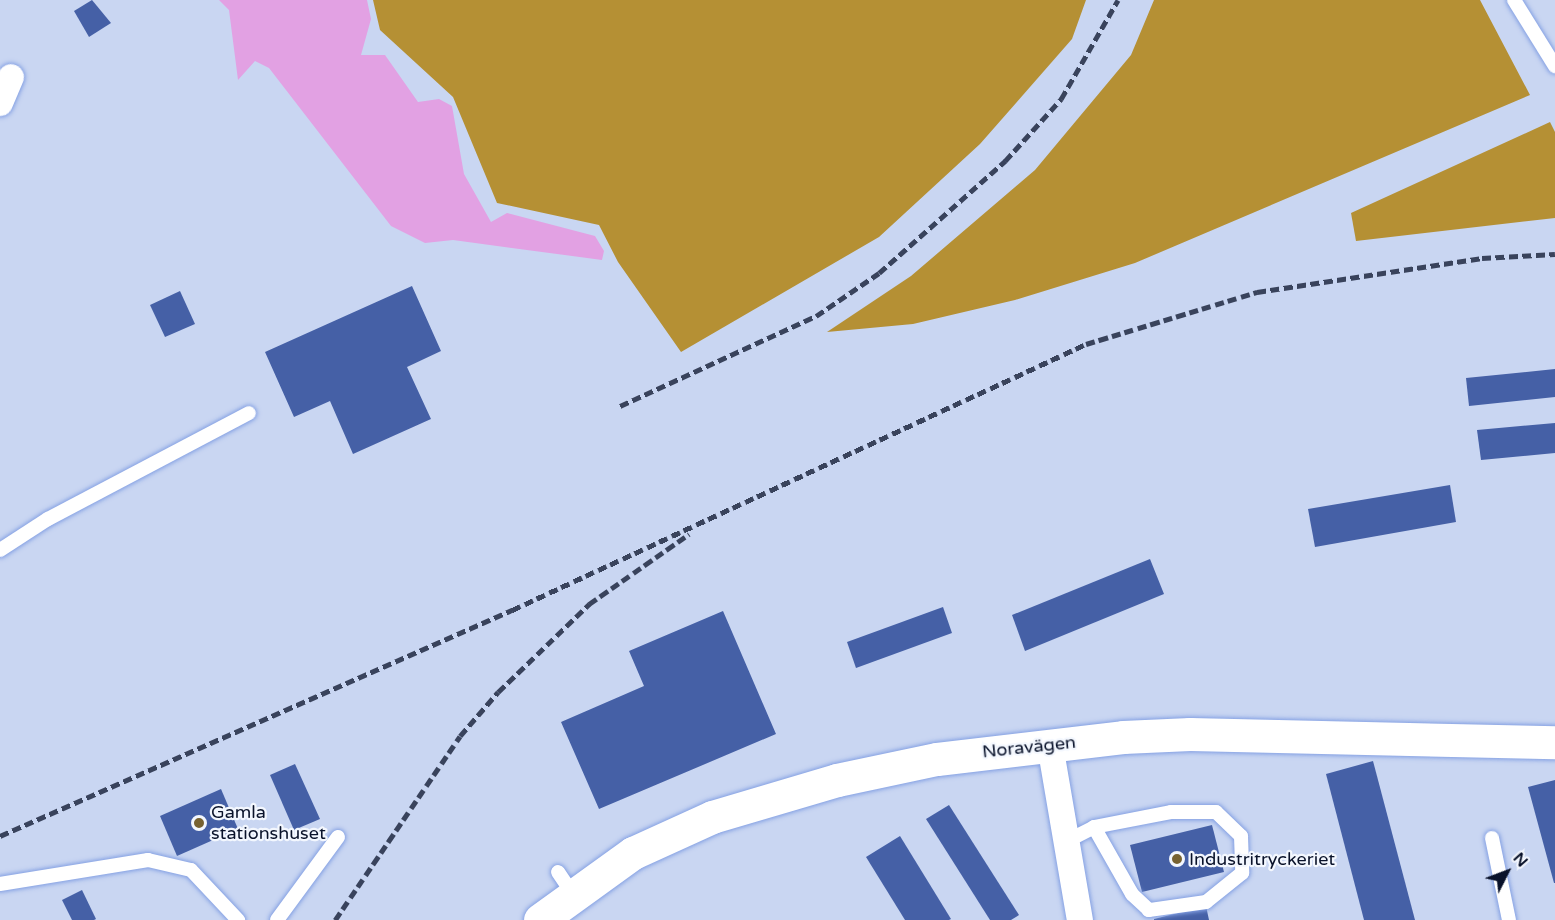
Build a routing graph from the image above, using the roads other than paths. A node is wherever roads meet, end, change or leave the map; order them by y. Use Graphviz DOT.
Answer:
graph roads {
  1 [pos="1514,0"];
  2 [pos="1555,66"];
  3 [pos="11,77"];
  4 [pos="0,104"];
  5 [pos="249,413"];
  6 [pos="0,550"];
  7 [pos="1555,742"];
  8 [pos="1050,745"];
  9 [pos="1094,827"];
  10 [pos="338,837"];
  11 [pos="1492,838"];
  12 [pos="1066,841"];
  13 [pos="0,884"];
  14 [pos="238,920"];
  15 [pos="277,920"];
  16 [pos="540,920"];
  17 [pos="1080,920"];
  18 [pos="1509,920"];
  1 -- 2 [label="lane"];
  3 -- 4 [label="street"];
  5 -- 6 [label="lane"];
  7 -- 8 [label="street, Noravägen"];
  8 -- 12 [label="street"];
  8 -- 16 [label="street, Noravägen"];
  9 -- 9 [label="lane"];
  9 -- 12 [label="lane"];
  10 -- 15 [label="lane"];
  11 -- 18 [label="lane"];
  12 -- 17 [label="street"];
  13 -- 14 [label="lane"];
}
